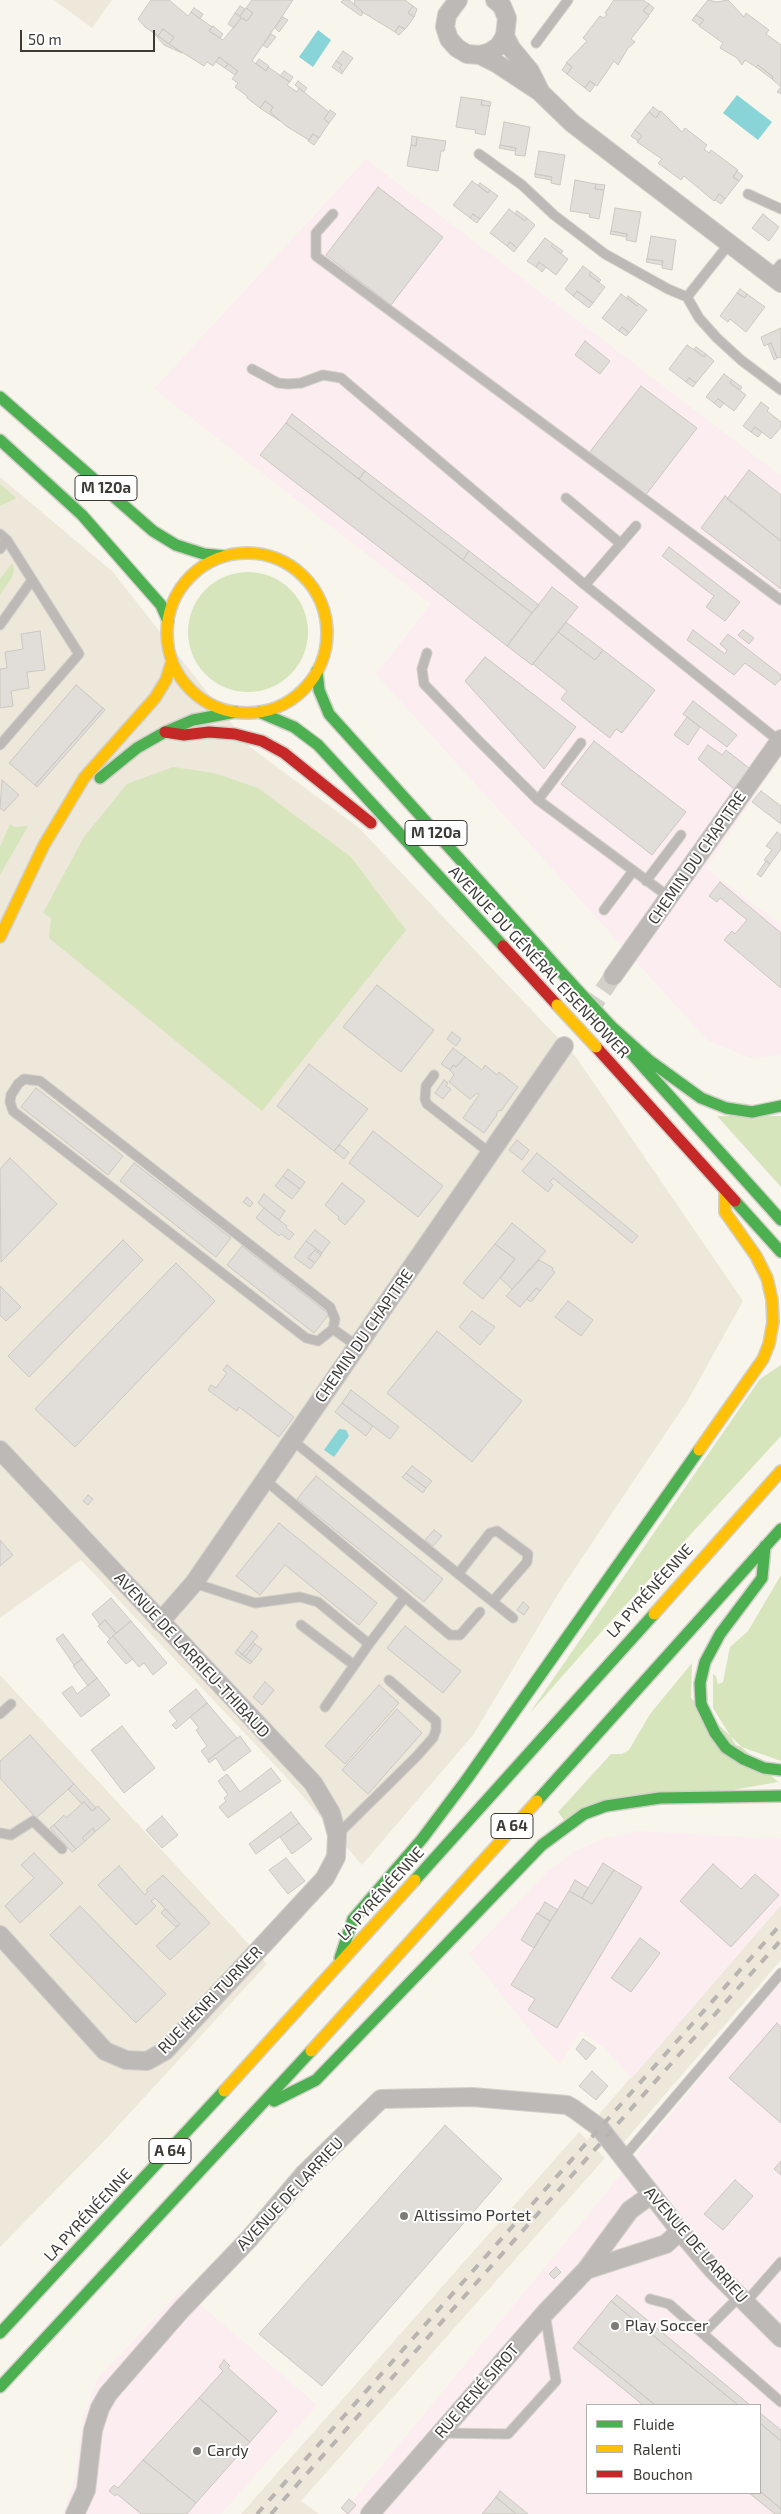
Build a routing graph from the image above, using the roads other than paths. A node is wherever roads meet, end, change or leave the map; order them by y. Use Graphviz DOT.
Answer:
graph roads {
  1 [pos="495,0"];
  2 [pos="514,0"];
  3 [pos="568,0"];
  4 [pos="452,1"];
  5 [pos="507,18"];
  6 [pos="505,36"];
  7 [pos="536,43"];
  8 [pos="480,55"];
  9 [pos="540,92"];
  10 [pos="479,154"];
  11 [pos="748,194"];
  12 [pos="781,209"];
  13 [pos="332,214"];
  14 [pos="729,244"];
  15 [pos="778,274"];
  16 [pos="687,297"];
  17 [pos="252,369"];
  18 [pos="781,390"];
  19 [pos="0,397"];
  20 [pos="0,440"];
  21 [pos="566,498"];
  22 [pos="636,526"];
  23 [pos="4,537"];
  24 [pos="621,544"];
  25 [pos="0,549"];
  26 [pos="224,556"];
  27 [pos="32,580"];
  28 [pos="585,585"];
  29 [pos="781,600"];
  30 [pos="168,621"];
  31 [pos="0,625"];
  32 [pos="427,652"];
  33 [pos="172,661"];
  34 [pos="317,671"];
  35 [pos="236,712"];
  36 [pos="259,712"];
  37 [pos="166,732"];
  38 [pos="780,740"];
  39 [pos="581,743"];
  40 [pos="0,745"];
  41 [pos="538,800"];
  42 [pos="66,809"];
  43 [pos="379,832"];
  44 [pos="681,836"];
  45 [pos="396,850"];
  46 [pos="430,866"];
  47 [pos="633,871"];
  48 [pos="646,881"];
  49 [pos="669,897"];
  50 [pos="604,910"];
  51 [pos="0,937"];
  52 [pos="613,976"];
  53 [pos="611,1026"];
  54 [pos="564,1046"];
  55 [pos="434,1075"];
  56 [pos="781,1106"];
  57 [pos="490,1153"];
  58 [pos="725,1190"];
  59 [pos="781,1220"];
  60 [pos="781,1252"];
  61 [pos="333,1329"];
  62 [pos="357,1346"];
  63 [pos="292,1440"];
  64 [pos="0,1450"];
  65 [pos="781,1471"];
  66 [pos="265,1480"];
  67 [pos="781,1529"];
  68 [pos="765,1546"];
  69 [pos="458,1574"];
  70 [pos="194,1582"];
  71 [pos="404,1598"];
  72 [pos="493,1601"];
  73 [pos="480,1612"];
  74 [pos="513,1618"];
  75 [pos="160,1622"];
  76 [pos="301,1625"];
  77 [pos="370,1644"];
  78 [pos="354,1665"];
  79 [pos="389,1680"];
  80 [pos="11,1704"];
  81 [pos="325,1707"];
  82 [pos="0,1714"];
  83 [pos="781,1770"];
  84 [pos="781,1796"];
  85 [pos="0,1833"];
  86 [pos="337,1835"];
  87 [pos="62,1850"];
  88 [pos="325,1878"];
  89 [pos="0,1935"];
  90 [pos="338,1967"];
  91 [pos="781,1973"];
  92 [pos="260,2108"];
  93 [pos="623,2158"];
  94 [pos="651,2195"];
  95 [pos="680,2231"];
  96 [pos="781,2262"];
  97 [pos="586,2270"];
  98 [pos="743,2299"];
  99 [pos="650,2300"];
  100 [pos="545,2313"];
  101 [pos="704,2332"];
  102 [pos="0,2333"];
  103 [pos="781,2338"];
  104 [pos="0,2387"];
  105 [pos="781,2402"];
  106 [pos="440,2433"];
  107 [pos="75,2514"];
  108 [pos="370,2514"];
  1 -- 5 [label="street"];
  2 -- 5 [label="street"];
  3 -- 7 [label="lane"];
  4 -- 8 [label="street"];
  5 -- 6 [label="street"];
  6 -- 8 [label="street"];
  6 -- 9 [label="street"];
  8 -- 9 [label="street"];
  9 -- 14 [label="street"];
  10 -- 16 [label="lane"];
  11 -- 12 [label="lane"];
  13 -- 29 [label="lane"];
  14 -- 15 [label="street"];
  14 -- 16 [label="lane"];
  16 -- 18 [label="lane"];
  17 -- 28 [label="lane"];
  19 -- 26 [label="main road, M 120a"];
  20 -- 30 [label="main road, M 120a"];
  21 -- 24 [label="lane"];
  22 -- 24 [label="lane"];
  23 -- 25 [label="lane"];
  23 -- 27 [label="lane"];
  24 -- 28 [label="lane"];
  26 -- 30 [label="main road"];
  26 -- 34 [label="main road"];
  27 -- 31 [label="lane"];
  27 -- 40 [label="lane"];
  28 -- 38 [label="lane"];
  30 -- 33 [label="main road"];
  32 -- 41 [label="lane"];
  33 -- 35 [label="main road"];
  33 -- 42 [label="main road"];
  34 -- 36 [label="main road"];
  34 -- 53 [label="main road, AVENUE DU GÉNÉRAL EISENHOWER / M 120a, bridge"];
  35 -- 36 [label="main road"];
  35 -- 37 [label="main road"];
  36 -- 46 [label="main road, AVENUE DU GÉNÉRAL EISENHOWER / M 120a"];
  37 -- 42 [label="main road"];
  37 -- 43 [label="main road"];
  38 -- 49 [label="street, CHEMIN DU CHAPITRE"];
  39 -- 41 [label="lane"];
  41 -- 47 [label="lane"];
  42 -- 51 [label="main road"];
  44 -- 48 [label="lane"];
  45 -- 46 [label="main road"];
  46 -- 58 [label="main road, AVENUE DU GÉNÉRAL EISENHOWER / M 120a, bridge"];
  47 -- 48 [label="lane"];
  47 -- 50 [label="lane"];
  48 -- 49 [label="lane"];
  49 -- 52 [label="street, CHEMIN DU CHAPITRE"];
  53 -- 56 [label="main road"];
  53 -- 59 [label="main road, AVENUE DU GÉNÉRAL EISENHOWER / M 120a"];
  54 -- 57 [label="street, CHEMIN DU CHAPITRE"];
  55 -- 57 [label="lane"];
  57 -- 62 [label="street, CHEMIN DU CHAPITRE"];
  58 -- 60 [label="main road, AVENUE DU GÉNÉRAL EISENHOWER / M 120a"];
  58 -- 90 [label="main road"];
  61 -- 61 [label="lane"];
  61 -- 62 [label="lane"];
  62 -- 63 [label="street, CHEMIN DU CHAPITRE"];
  63 -- 66 [label="street, CHEMIN DU CHAPITRE"];
  63 -- 69 [label="lane"];
  64 -- 75 [label="street, AVENUE DE LARRIEU-THIBAUD"];
  65 -- 90 [label="main road, LA PYRÉNÉENNE / A 64"];
  66 -- 70 [label="street, CHEMIN DU CHAPITRE"];
  66 -- 71 [label="lane"];
  67 -- 68 [label="main road, A 64"];
  68 -- 83 [label="main road"];
  68 -- 92 [label="main road, A 64"];
  69 -- 72 [label="lane"];
  69 -- 72 [label="lane"];
  70 -- 75 [label="street, CHEMIN DU CHAPITRE"];
  70 -- 77 [label="lane"];
  71 -- 73 [label="lane"];
  71 -- 77 [label="lane"];
  72 -- 74 [label="lane"];
  75 -- 86 [label="street, AVENUE DE LARRIEU-THIBAUD"];
  76 -- 78 [label="lane"];
  77 -- 78 [label="lane"];
  78 -- 81 [label="lane"];
  79 -- 86 [label="lane"];
  80 -- 82 [label="lane"];
  84 -- 92 [label="main road"];
  85 -- 87 [label="lane"];
  86 -- 88 [label="street, AVENUE DE LARRIEU-THIBAUD"];
  88 -- 89 [label="street, RUE HENRI TURNER"];
  90 -- 102 [label="main road, LA PYRÉNÉENNE / A 64"];
  91 -- 93 [label="lane"];
  92 -- 104 [label="main road, A 64"];
  93 -- 94 [label="street, AVENUE DE LARRIEU"];
  93 -- 107 [label="street, AVENUE DE LARRIEU"];
  94 -- 95 [label="street, AVENUE DE LARRIEU"];
  94 -- 97 [label="street, RUE RENÉ SIROT"];
  95 -- 97 [label="street, RUE RENÉ SIROT"];
  95 -- 98 [label="street, AVENUE DE LARRIEU"];
  96 -- 98 [label="lane"];
  97 -- 100 [label="street, RUE RENÉ SIROT"];
  98 -- 101 [label="lane"];
  98 -- 103 [label="street, AVENUE DE LARRIEU"];
  99 -- 101 [label="lane"];
  100 -- 106 [label="street, RUE RENÉ SIROT"];
  100 -- 106 [label="lane"];
  101 -- 105 [label="lane"];
  106 -- 108 [label="street, RUE RENÉ SIROT"];
}
